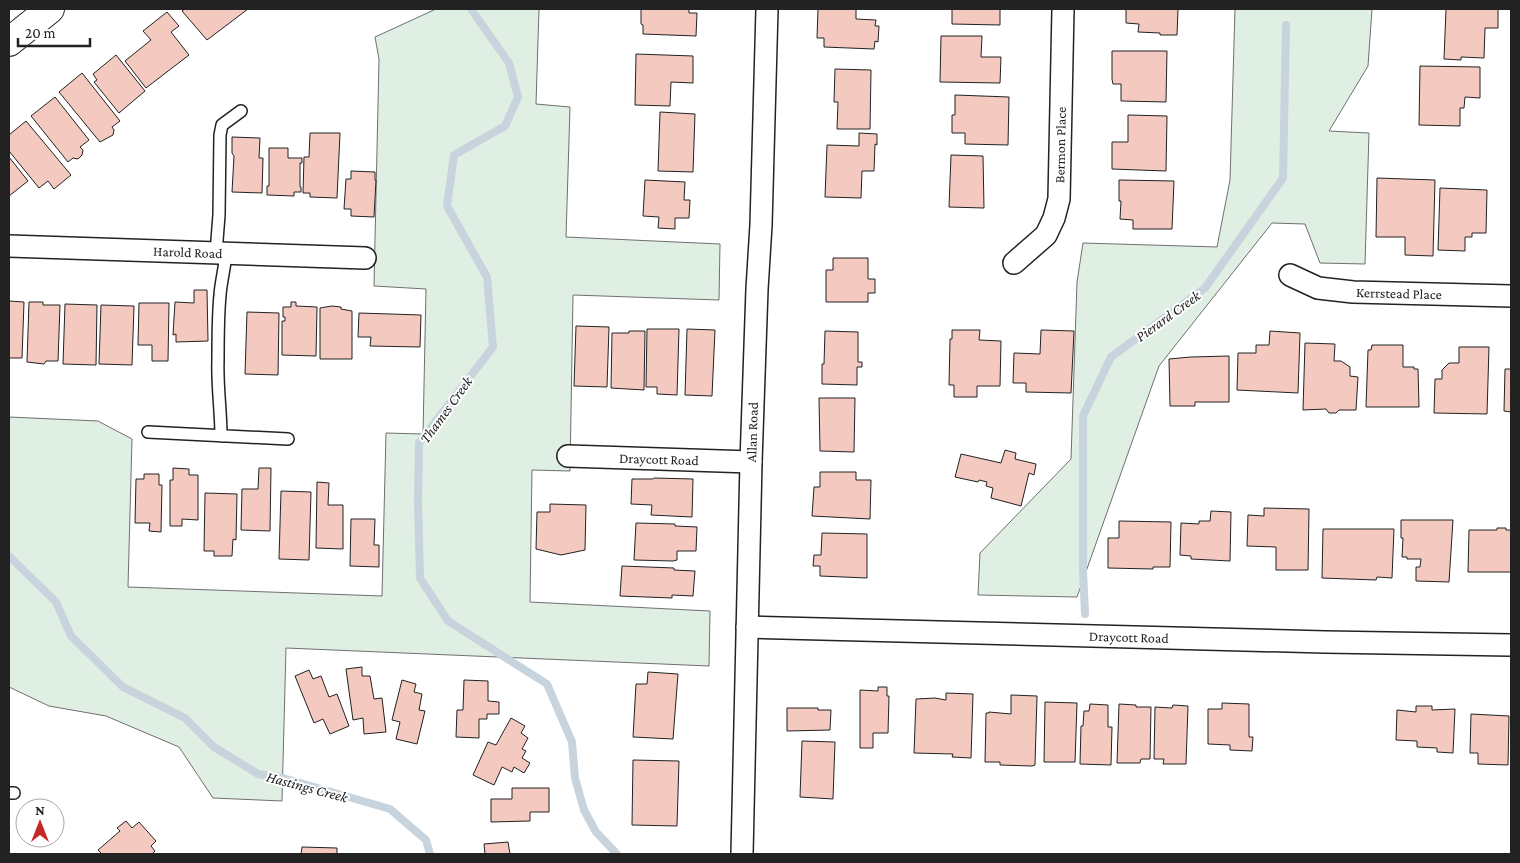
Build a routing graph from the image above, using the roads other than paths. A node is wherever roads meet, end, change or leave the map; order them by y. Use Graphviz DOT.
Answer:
graph roads {
  1 [pos="50,9"];
  2 [pos="767,9"];
  3 [pos="1063,9"];
  4 [pos="9,42"];
  5 [pos="241,111"];
  6 [pos="9,246"];
  7 [pos="221,253"];
  8 [pos="365,258"];
  9 [pos="1014,263"];
  10 [pos="1290,275"];
  11 [pos="1511,296"];
  12 [pos="148,432"];
  13 [pos="221,436"];
  14 [pos="288,438"];
  15 [pos="568,456"];
  16 [pos="751,462"];
  17 [pos="747,627"];
  18 [pos="1511,645"];
  19 [pos="742,854"];
  1 -- 4 [label="street"];
  2 -- 16 [label="street, Allan Road"];
  3 -- 9 [label="street, Bermon Place"];
  5 -- 7 [label="lane"];
  6 -- 7 [label="street, Harold Road"];
  7 -- 8 [label="street, Harold Road"];
  7 -- 13 [label="lane"];
  10 -- 11 [label="street, Kerrstead Place"];
  12 -- 13 [label="lane"];
  13 -- 14 [label="lane"];
  15 -- 16 [label="street, Draycott Road"];
  16 -- 17 [label="street, Allan Road"];
  17 -- 18 [label="street, Draycott Road"];
  17 -- 19 [label="street, Allan Road"];
}
